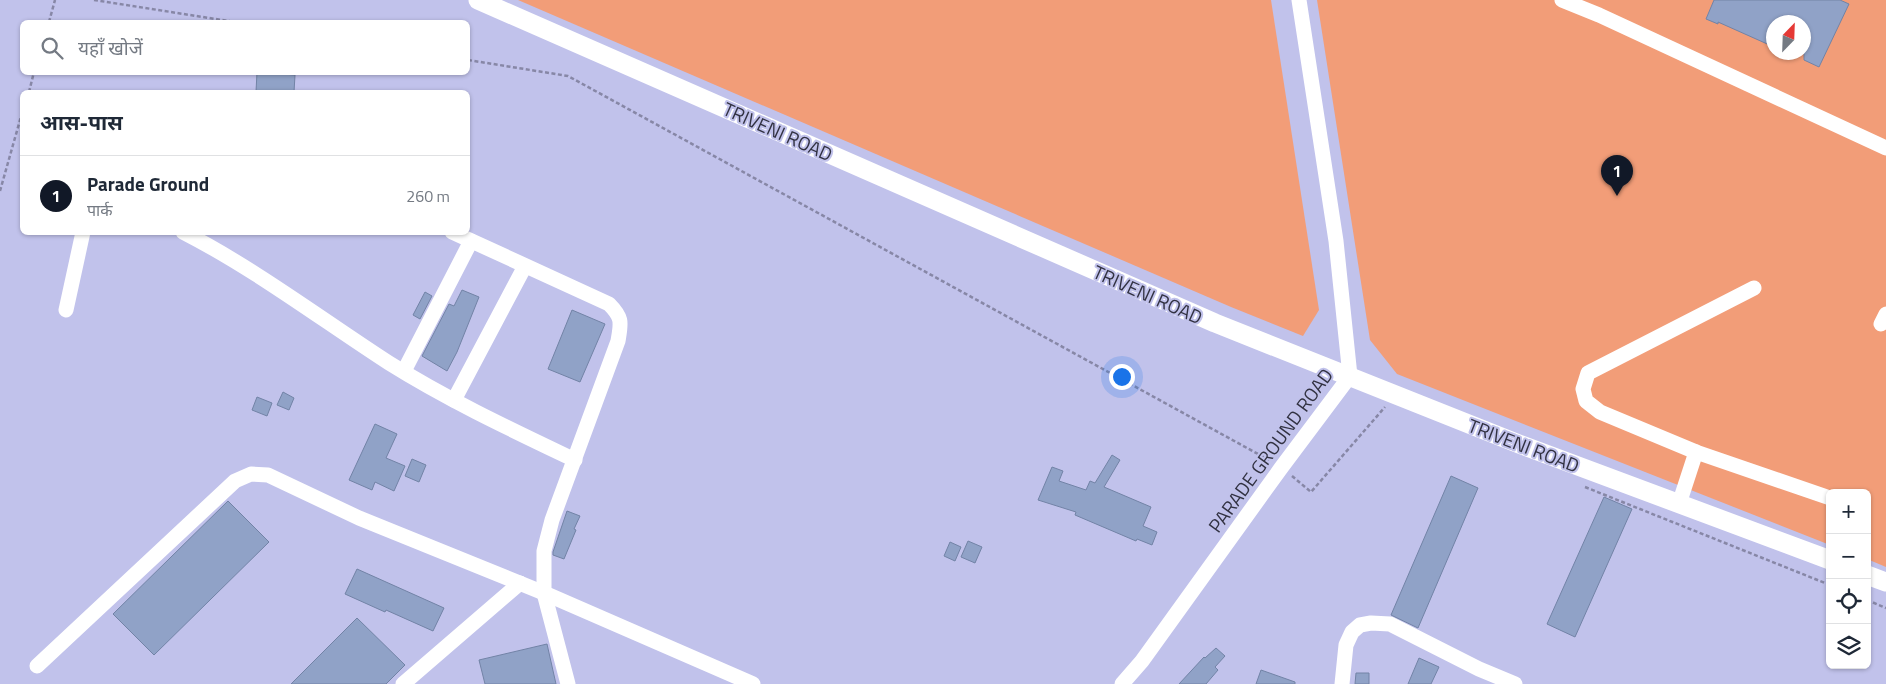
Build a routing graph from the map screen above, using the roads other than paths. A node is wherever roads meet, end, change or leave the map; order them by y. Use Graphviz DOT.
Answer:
graph roads {
  1 [pos="478,0"];
  2 [pos="1299,0"];
  3 [pos="1562,0"];
  4 [pos="1886,148"];
  5 [pos="82,235"];
  6 [pos="188,235"];
  7 [pos="458,235"];
  8 [pos="471,241"];
  9 [pos="525,266"];
  10 [pos="1754,288"];
  11 [pos="66,310"];
  12 [pos="404,371"];
  13 [pos="1350,376"];
  14 [pos="454,400"];
  15 [pos="1696,452"];
  16 [pos="575,460"];
  17 [pos="1826,497"];
  18 [pos="1679,504"];
  19 [pos="1826,559"];
  20 [pos="1871,576"];
  21 [pos="1886,582"];
  22 [pos="520,583"];
  23 [pos="544,593"];
  24 [pos="37,666"];
  25 [pos="403,684"];
  26 [pos="568,684"];
  27 [pos="753,684"];
  28 [pos="1122,684"];
  29 [pos="1342,684"];
  30 [pos="1515,684"];
  1 -- 13 [label="main road, TRIVENI ROAD"];
  2 -- 13 [label="street, PARADE GROUND ROAD"];
  3 -- 4 [label="street"];
  5 -- 11 [label="street"];
  6 -- 12 [label="street"];
  7 -- 8 [label="street"];
  8 -- 9 [label="street"];
  8 -- 12 [label="street"];
  9 -- 14 [label="street"];
  9 -- 16 [label="street"];
  10 -- 15 [label="street"];
  12 -- 14 [label="street"];
  13 -- 18 [label="main road, TRIVENI ROAD"];
  13 -- 28 [label="street, PARADE GROUND ROAD"];
  14 -- 16 [label="street"];
  15 -- 17 [label="street"];
  15 -- 18 [label="street"];
  16 -- 23 [label="street"];
  18 -- 19 [label="main road, TRIVENI ROAD"];
  20 -- 21 [label="main road"];
  22 -- 23 [label="street"];
  22 -- 24 [label="street"];
  22 -- 25 [label="street"];
  23 -- 26 [label="street"];
  23 -- 27 [label="street"];
  29 -- 30 [label="street"];
}
